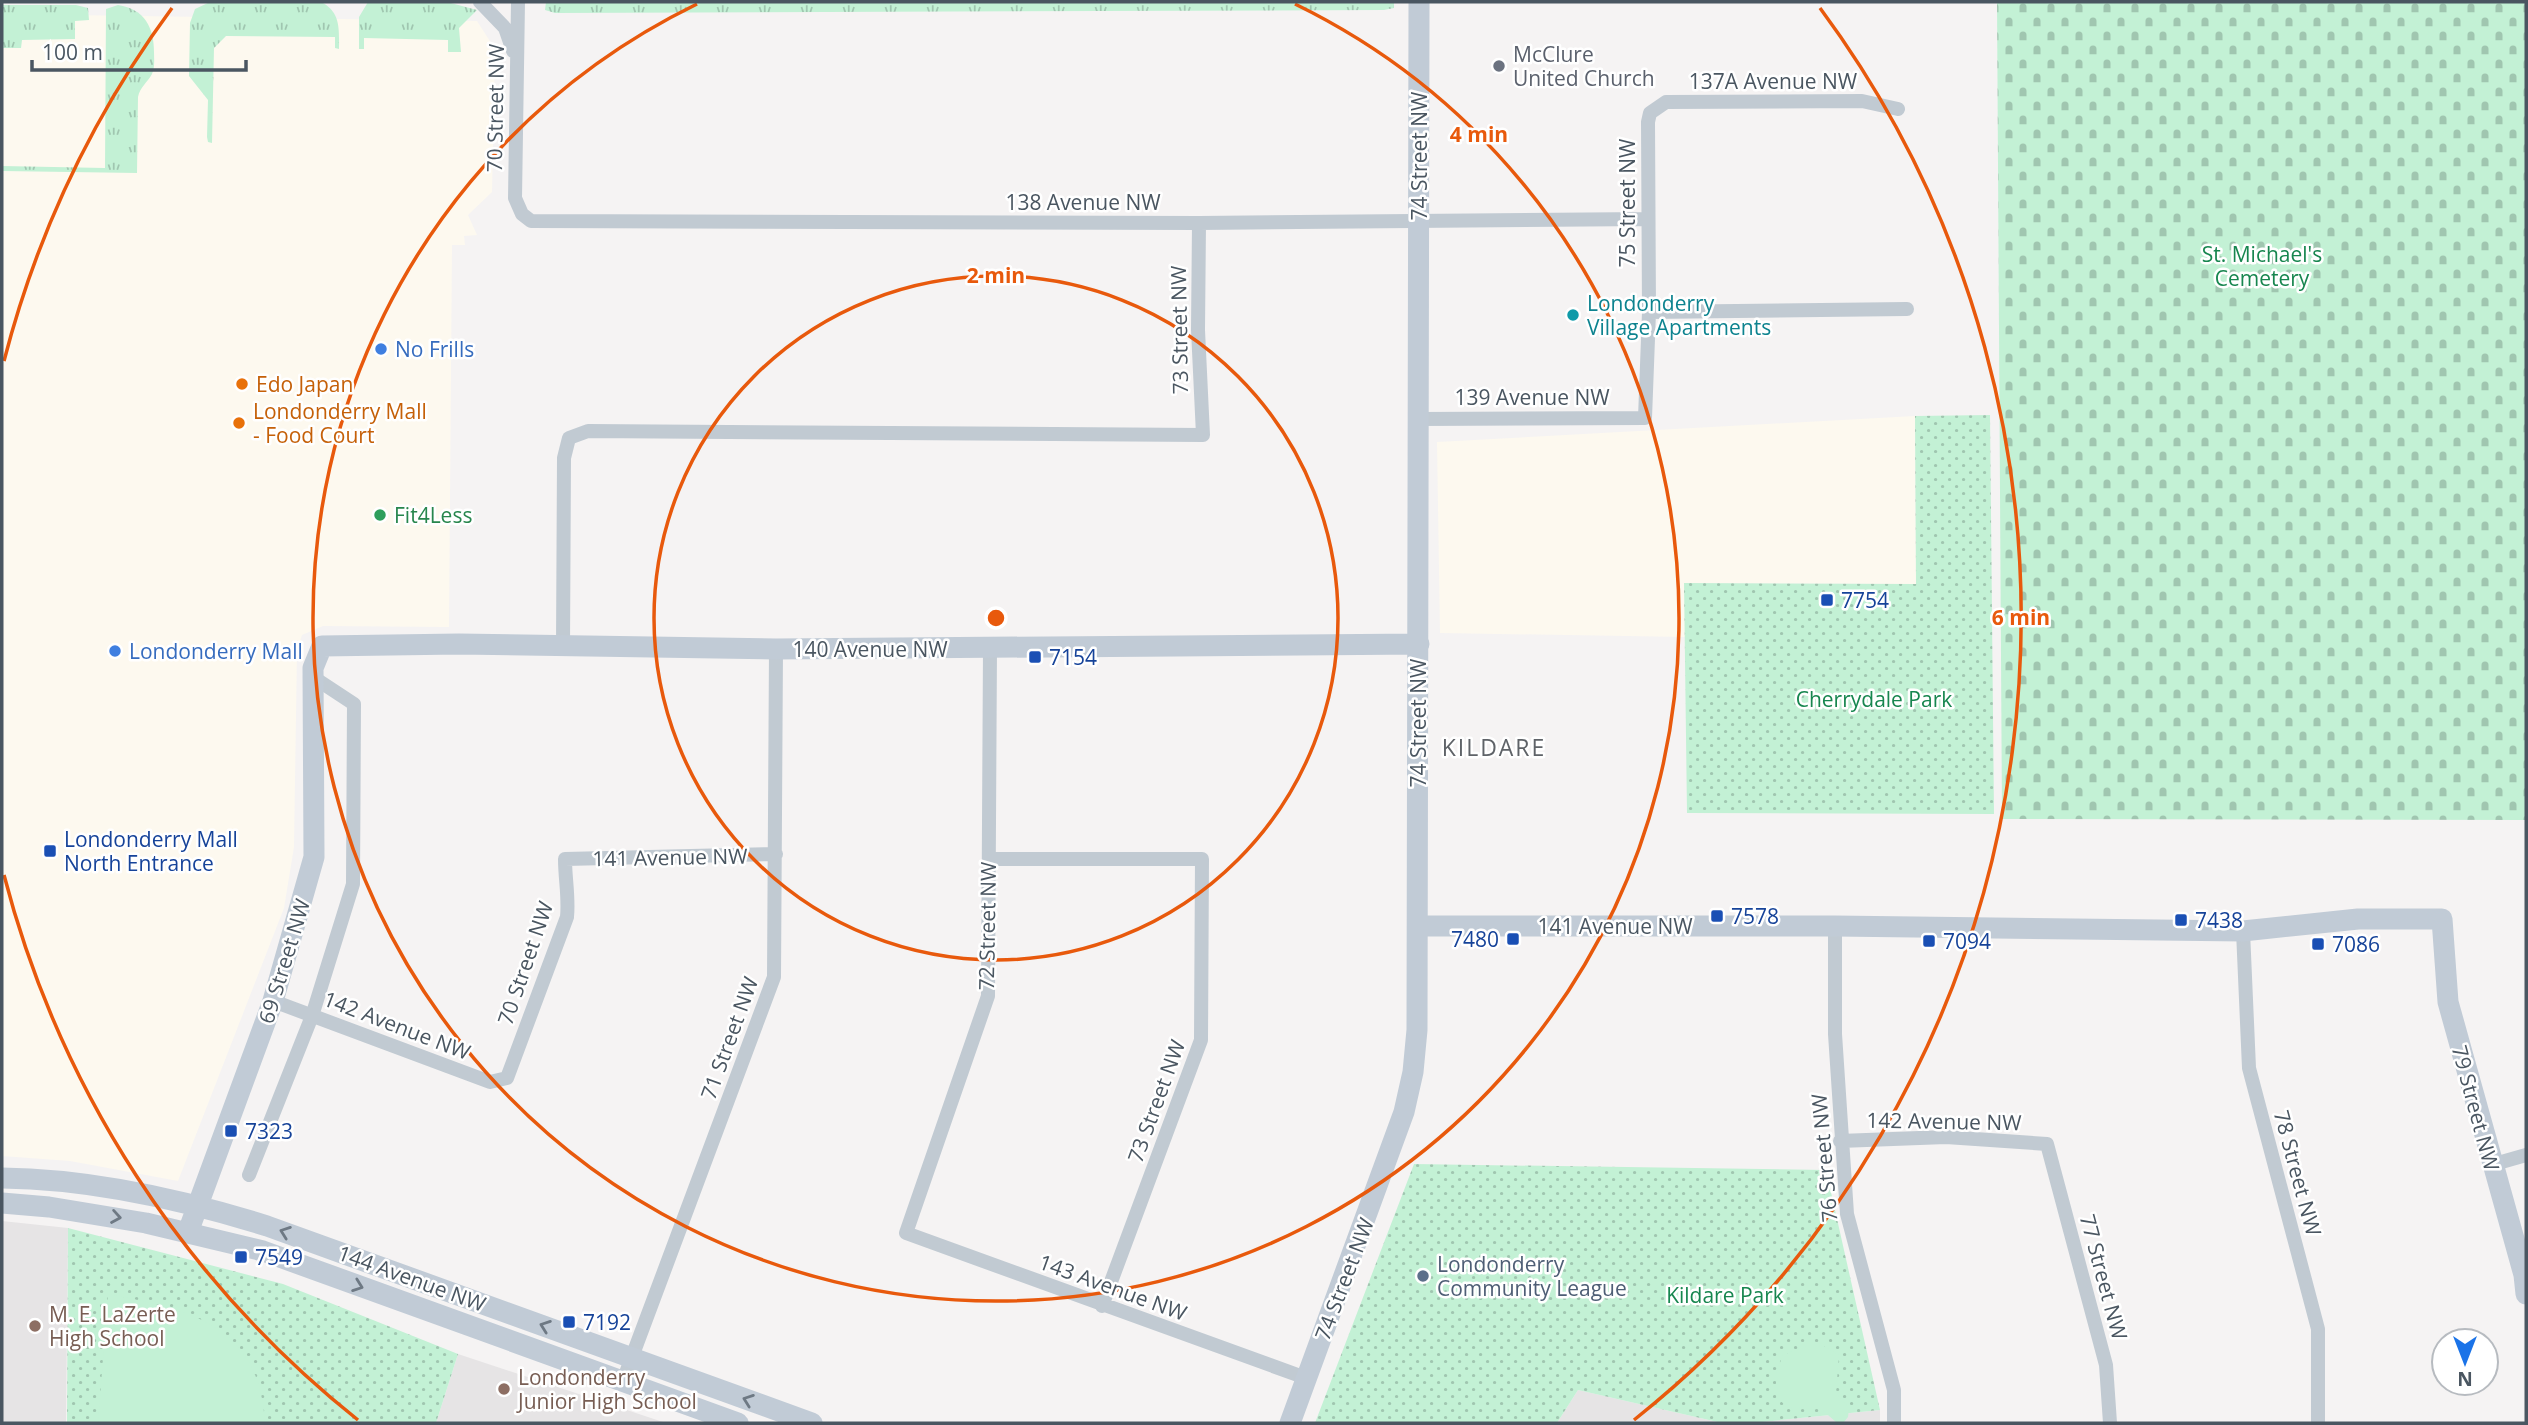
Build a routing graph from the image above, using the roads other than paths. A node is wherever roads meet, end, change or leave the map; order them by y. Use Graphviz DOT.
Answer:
graph roads {
  1 [pos="480,2"];
  2 [pos="518,2"];
  3 [pos="1419,2"];
  4 [pos="516,60"];
  5 [pos="1898,109"];
  6 [pos="1650,114"];
  7 [pos="522,214"];
  8 [pos="1648,219"];
  9 [pos="1419,221"];
  10 [pos="1199,223"];
  11 [pos="1907,309"];
  12 [pos="1648,312"];
  13 [pos="1645,418"];
  14 [pos="1419,419"];
  15 [pos="1419,645"];
  16 [pos="322,646"];
  17 [pos="563,646"];
  18 [pos="990,648"];
  19 [pos="776,649"];
  20 [pos="313,677"];
  21 [pos="776,855"];
  22 [pos="565,859"];
  23 [pos="989,859"];
  24 [pos="2442,919"];
  25 [pos="1418,926"];
  26 [pos="1835,926"];
  27 [pos="2243,932"];
  28 [pos="273,1001"];
  29 [pos="312,1016"];
  30 [pos="507,1078"];
  31 [pos="1840,1141"];
  32 [pos="2047,1144"];
  33 [pos="2526,1155"];
  34 [pos="2491,1165"];
  35 [pos="248,1175"];
  36 [pos="2,1178"];
  37 [pos="2,1203"];
  38 [pos="197,1204"];
  39 [pos="188,1232"];
  40 [pos="906,1233"];
  41 [pos="2526,1294"];
  42 [pos="1102,1306"];
  43 [pos="632,1358"];
  44 [pos="1306,1378"];
  45 [pos="623,1381"];
  46 [pos="805,1422"];
  47 [pos="738,1423"];
  48 [pos="1290,1423"];
  49 [pos="1894,1423"];
  50 [pos="2110,1423"];
  51 [pos="2318,1423"];
  1 -- 4 [label="street"];
  2 -- 4 [label="street, 70 Street NW"];
  3 -- 9 [label="street, 74 Street NW"];
  4 -- 7 [label="street, 70 Street NW"];
  5 -- 6 [label="street, 137A Avenue NW"];
  6 -- 8 [label="street, 75 Street NW"];
  7 -- 10 [label="street, 138 Avenue NW"];
  8 -- 9 [label="street, 138 Avenue NW"];
  8 -- 12 [label="street, 75 Street NW"];
  9 -- 10 [label="street, 138 Avenue NW"];
  9 -- 14 [label="street, 74 Street NW"];
  10 -- 17 [label="street, 73 Street NW"];
  11 -- 12 [label="street"];
  12 -- 13 [label="street, 75 Street NW"];
  13 -- 14 [label="street, 139 Avenue NW"];
  14 -- 15 [label="street, 74 Street NW"];
  15 -- 18 [label="street, 140 Avenue NW"];
  15 -- 25 [label="street, 74 Street NW"];
  16 -- 17 [label="street, 140 Avenue NW"];
  16 -- 20 [label="street, 69 Street NW"];
  17 -- 19 [label="street, 140 Avenue NW"];
  18 -- 19 [label="street, 140 Avenue NW"];
  18 -- 23 [label="street, 72 Street NW"];
  19 -- 21 [label="street, 71 Street NW"];
  20 -- 28 [label="street, 69 Street NW"];
  20 -- 29 [label="street, 69 Street NW"];
  21 -- 22 [label="street, 141 Avenue NW"];
  21 -- 43 [label="street, 71 Street NW"];
  22 -- 30 [label="street, 70 Street NW"];
  23 -- 40 [label="street, 72 Street NW"];
  23 -- 42 [label="street, 73 Street NW"];
  24 -- 27 [label="street, 141 Avenue NW"];
  24 -- 34 [label="street, 79 Street NW"];
  25 -- 26 [label="street, 141 Avenue NW"];
  25 -- 44 [label="street, 74 Street NW"];
  26 -- 27 [label="street, 141 Avenue NW"];
  26 -- 31 [label="street, 76 Street NW"];
  27 -- 51 [label="street, 78 Street NW"];
  28 -- 29 [label="street, 142 Avenue NW"];
  28 -- 38 [label="street, 69 Street NW"];
  29 -- 30 [label="street, 142 Avenue NW"];
  29 -- 35 [label="street, 69 Street NW"];
  31 -- 32 [label="street, 142 Avenue NW"];
  31 -- 49 [label="street, 76 Street NW"];
  32 -- 50 [label="street, 77 Street NW"];
  33 -- 34 [label="street"];
  34 -- 41 [label="street, 79 Street NW"];
  36 -- 38 [label="street, 144 Avenue NW"];
  37 -- 39 [label="street, 144 Avenue NW, one-way"];
  38 -- 39 [label="street, 69 Street NW"];
  43 -- 38 [label="street, 144 Avenue NW, one-way"];
  39 -- 45 [label="street, 144 Avenue NW, one-way"];
  40 -- 42 [label="street, 143 Avenue NW"];
  42 -- 44 [label="street, 143 Avenue NW"];
  43 -- 45 [label="street, 71 Street NW"];
  46 -- 43 [label="street, 144 Avenue NW, one-way"];
  44 -- 48 [label="street, 74 Street NW"];
  45 -- 47 [label="street, 144 Avenue NW"];
}
